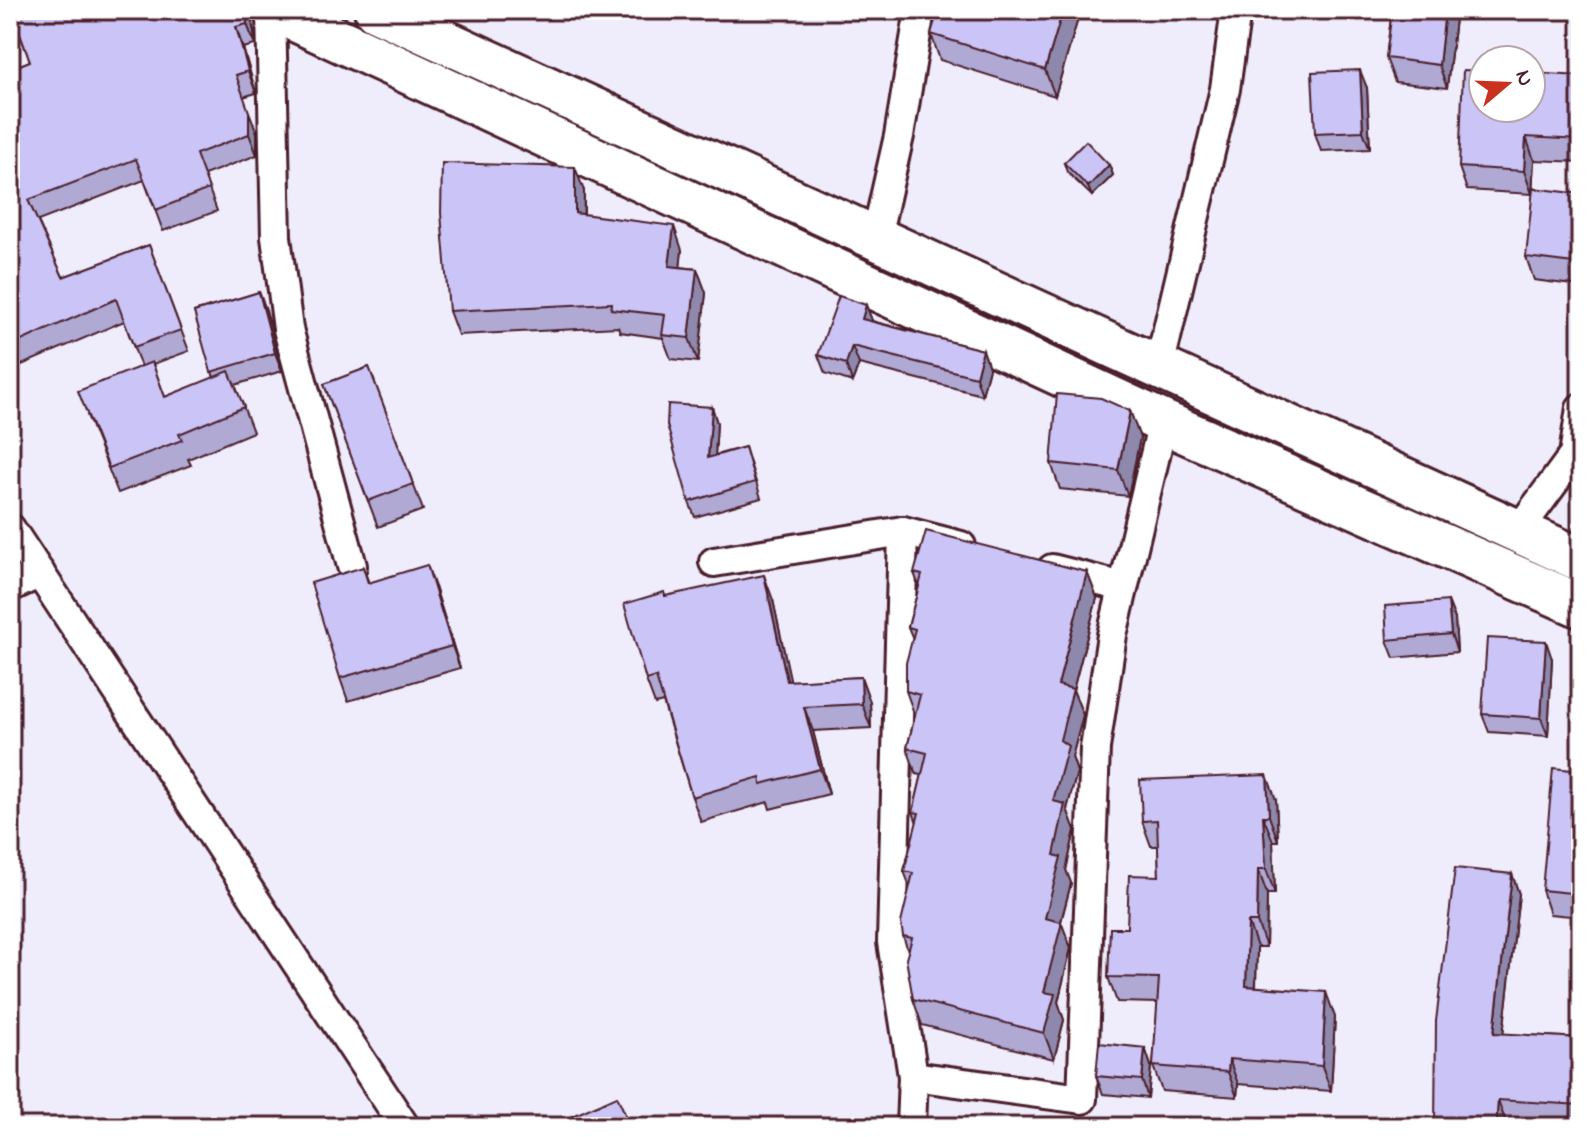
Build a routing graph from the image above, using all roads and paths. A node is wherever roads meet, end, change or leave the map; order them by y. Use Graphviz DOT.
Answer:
graph roads {
  1 [pos="272,10"];
  2 [pos="376,10"];
  3 [pos="920,10"];
  4 [pos="1236,10"];
  5 [pos="876,238"];
  6 [pos="1159,367"];
  7 [pos="1581,408"];
  8 [pos="1163,422"];
  9 [pos="10,528"];
  10 [pos="903,531"];
  11 [pos="1518,531"];
  12 [pos="991,554"];
  13 [pos="1581,560"];
  14 [pos="1021,561"];
  15 [pos="714,562"];
  16 [pos="352,566"];
  17 [pos="40,573"];
  18 [pos="10,587"];
  19 [pos="1123,587"];
  20 [pos="1581,606"];
  21 [pos="913,1076"];
  22 [pos="405,1127"];
  23 [pos="911,1127"];
  1 -- 8 [label="main road"];
  1 -- 16 [label="street"];
  2 -- 5 [label="main road"];
  3 -- 5 [label="street"];
  4 -- 6 [label="street"];
  5 -- 6 [label="main road"];
  6 -- 11 [label="main road"];
  7 -- 11 [label="street"];
  8 -- 19 [label="street"];
  8 -- 20 [label="main road"];
  9 -- 17 [label="street"];
  10 -- 12 [label="street"];
  10 -- 15 [label="street"];
  10 -- 21 [label="street"];
  11 -- 13 [label="main road"];
  14 -- 19 [label="street"];
  17 -- 18 [label="street"];
  17 -- 22 [label="street"];
  19 -- 21 [label="street"];
  21 -- 23 [label="street"];
}
